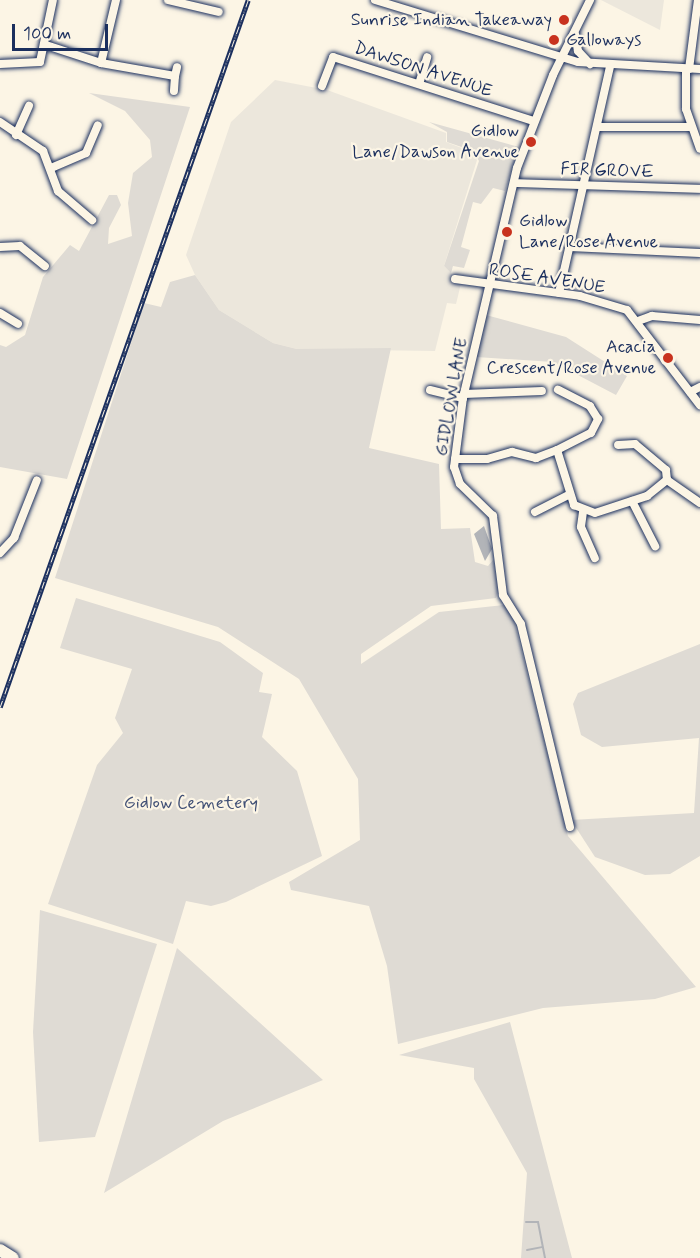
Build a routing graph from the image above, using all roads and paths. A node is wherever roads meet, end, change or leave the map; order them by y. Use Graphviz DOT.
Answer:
graph roads {
  1 [pos="53,0"];
  2 [pos="116,0"];
  3 [pos="168,0"];
  4 [pos="375,0"];
  5 [pos="590,0"];
  6 [pos="698,0"];
  7 [pos="219,12"];
  8 [pos="575,33"];
  9 [pos="46,45"];
  10 [pos="427,57"];
  11 [pos="562,58"];
  12 [pos="101,63"];
  13 [pos="0,64"];
  14 [pos="590,64"];
  15 [pos="610,66"];
  16 [pos="177,67"];
  17 [pos="687,69"];
  18 [pos="700,69"];
  19 [pos="175,76"];
  20 [pos="418,84"];
  21 [pos="322,86"];
  22 [pos="174,91"];
  23 [pos="29,106"];
  24 [pos="533,121"];
  25 [pos="0,122"];
  26 [pos="598,127"];
  27 [pos="691,127"];
  28 [pos="98,131"];
  29 [pos="16,135"];
  30 [pos="700,149"];
  31 [pos="51,168"];
  32 [pos="514,183"];
  33 [pos="585,186"];
  34 [pos="700,189"];
  35 [pos="92,220"];
  36 [pos="0,247"];
  37 [pos="570,247"];
  38 [pos="700,253"];
  39 [pos="45,266"];
  40 [pos="455,279"];
  41 [pos="490,284"];
  42 [pos="560,293"];
  43 [pos="0,313"];
  44 [pos="700,320"];
  45 [pos="638,321"];
  46 [pos="19,324"];
  47 [pos="700,387"];
  48 [pos="430,389"];
  49 [pos="558,390"];
  50 [pos="542,391"];
  51 [pos="690,392"];
  52 [pos="464,396"];
  53 [pos="700,405"];
  54 [pos="618,445"];
  55 [pos="557,450"];
  56 [pos="454,459"];
  57 [pos="37,480"];
  58 [pos="667,480"];
  59 [pos="569,495"];
  60 [pos="632,501"];
  61 [pos="700,503"];
  62 [pos="535,512"];
  63 [pos="584,512"];
  64 [pos="655,546"];
  65 [pos="0,553"];
  66 [pos="595,558"];
  67 [pos="570,826"];
  68 [pos="0,1250"];
  69 [pos="13,1258"];
  1 -- 9 [label="street"];
  2 -- 12 [label="street"];
  3 -- 7 [label="street"];
  4 -- 11 [label="street"];
  5 -- 8 [label="street, GIDLOW LANE"];
  6 -- 17 [label="street"];
  8 -- 11 [label="street, GIDLOW LANE"];
  8 -- 14 [label="street"];
  9 -- 12 [label="street"];
  9 -- 13 [label="street"];
  10 -- 20 [label="street"];
  11 -- 14 [label="street"];
  11 -- 24 [label="street, GIDLOW LANE"];
  12 -- 19 [label="street"];
  14 -- 15 [label="street"];
  15 -- 17 [label="street"];
  15 -- 26 [label="street"];
  16 -- 19 [label="street"];
  17 -- 18 [label="street"];
  17 -- 27 [label="street"];
  19 -- 22 [label="street"];
  20 -- 21 [label="street, DAWSON AVENUE"];
  20 -- 24 [label="street, DAWSON AVENUE"];
  23 -- 29 [label="street"];
  24 -- 32 [label="street, GIDLOW LANE"];
  25 -- 29 [label="street"];
  26 -- 27 [label="street"];
  26 -- 33 [label="street"];
  27 -- 30 [label="street"];
  28 -- 31 [label="street"];
  29 -- 31 [label="street"];
  31 -- 35 [label="street"];
  32 -- 33 [label="street, FIR GROVE"];
  32 -- 41 [label="street, GIDLOW LANE"];
  33 -- 34 [label="street, FIR GROVE"];
  33 -- 37 [label="street"];
  36 -- 39 [label="street"];
  37 -- 38 [label="street"];
  37 -- 42 [label="street"];
  40 -- 41 [label="street, ROSE AVENUE"];
  41 -- 42 [label="street, ROSE AVENUE"];
  41 -- 52 [label="street, GIDLOW LANE"];
  42 -- 45 [label="street, ROSE AVENUE"];
  43 -- 46 [label="street"];
  44 -- 45 [label="street"];
  45 -- 51 [label="street"];
  47 -- 51 [label="street"];
  48 -- 52 [label="street"];
  49 -- 55 [label="street"];
  50 -- 52 [label="street"];
  51 -- 53 [label="street"];
  52 -- 56 [label="street, GIDLOW LANE"];
  54 -- 58 [label="street"];
  55 -- 56 [label="street"];
  55 -- 59 [label="street"];
  56 -- 67 [label="street, GIDLOW LANE"];
  57 -- 65 [label="street"];
  58 -- 60 [label="street"];
  58 -- 61 [label="street"];
  59 -- 62 [label="street"];
  59 -- 63 [label="street"];
  60 -- 63 [label="street"];
  60 -- 64 [label="street"];
  63 -- 66 [label="street"];
  68 -- 69 [label="highway"];
}
